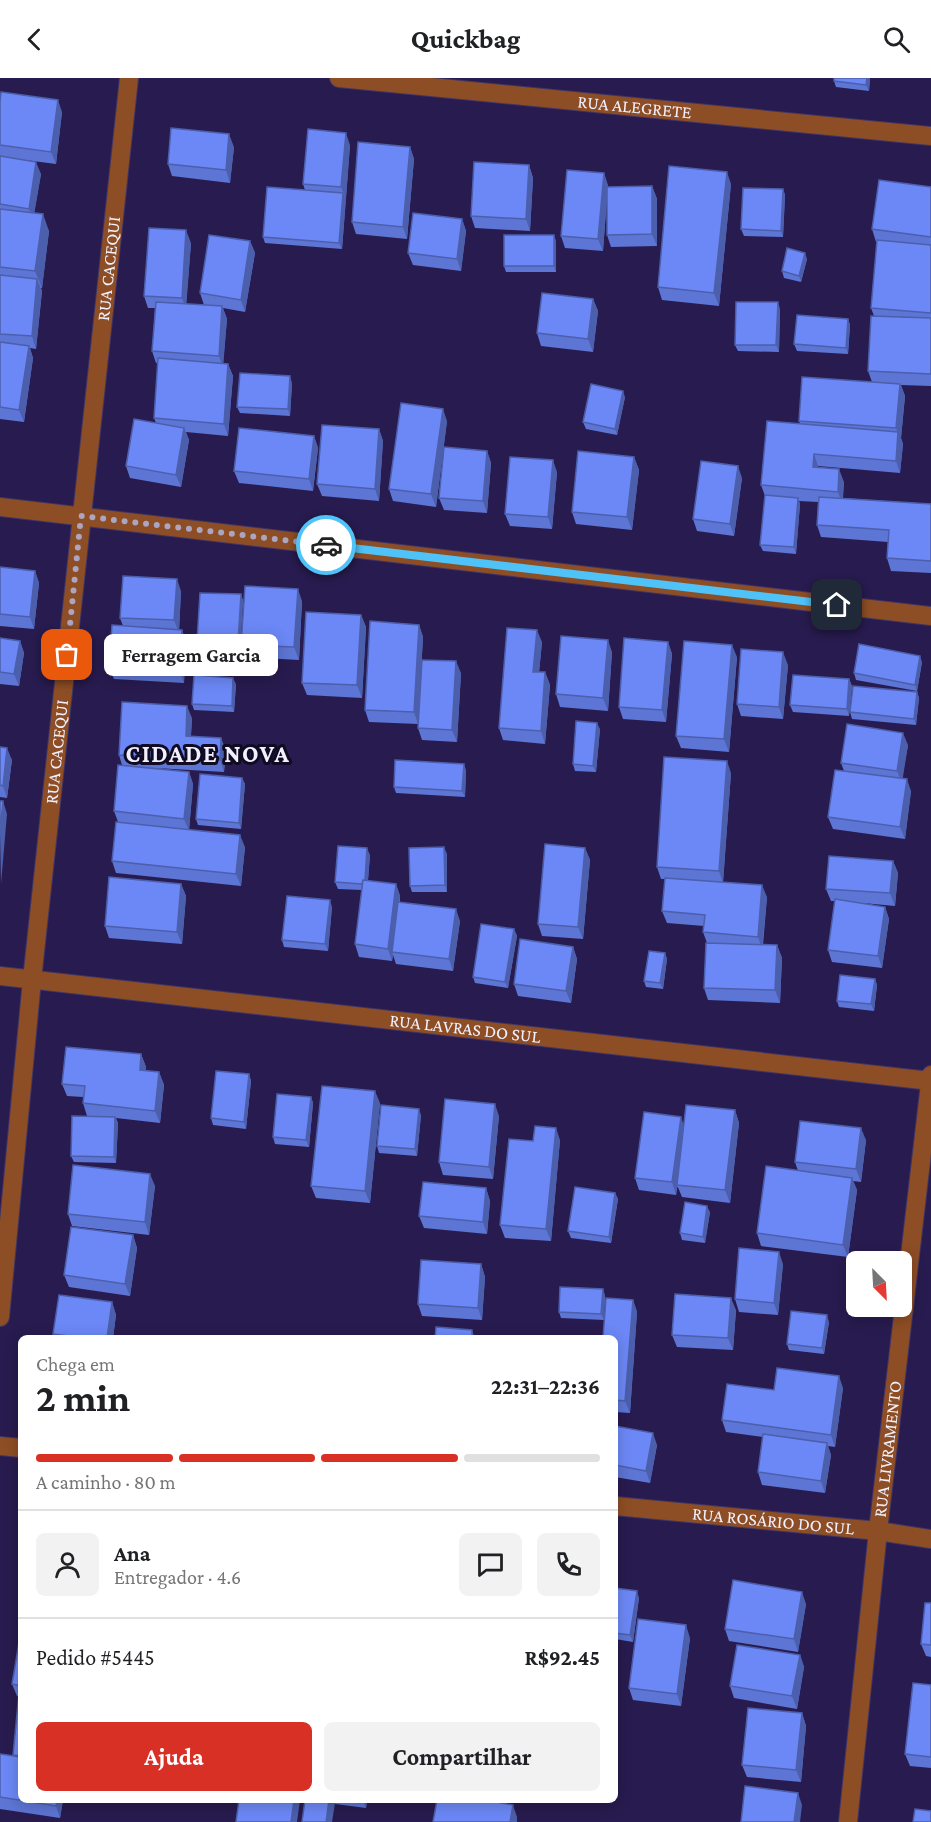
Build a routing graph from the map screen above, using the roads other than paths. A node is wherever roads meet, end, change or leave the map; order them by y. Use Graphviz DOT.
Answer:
graph roads {
  1 [pos="129,78"];
  2 [pos="339,78"];
  3 [pos="931,136"];
  4 [pos="0,507"];
  5 [pos="81,516"];
  6 [pos="931,616"];
  7 [pos="0,976"];
  8 [pos="32,980"];
  9 [pos="931,1075"];
  10 [pos="931,1081"];
  11 [pos="0,1317"];
  12 [pos="0,1446"];
  13 [pos="18,1448"];
  14 [pos="618,1506"];
  15 [pos="878,1531"];
  16 [pos="931,1539"];
  17 [pos="848,1822"];
  1 -- 5 [label="street, RUA CACEQUI"];
  2 -- 3 [label="street, RUA ALEGRETE"];
  4 -- 5 [label="street"];
  5 -- 6 [label="street"];
  5 -- 8 [label="street, RUA CACEQUI"];
  7 -- 8 [label="street, RUA LAVRAS DO SUL"];
  8 -- 10 [label="street, RUA LAVRAS DO SUL"];
  8 -- 11 [label="street, RUA CACEQUI"];
  9 -- 10 [label="street, RUA LIVRAMENTO"];
  10 -- 15 [label="street, RUA LIVRAMENTO"];
  12 -- 13 [label="street"];
  14 -- 15 [label="street, RUA ROSÁRIO DO SUL"];
  15 -- 16 [label="street, RUA ROSÁRIO DO SUL"];
  15 -- 17 [label="street, RUA LIVRAMENTO"];
}
